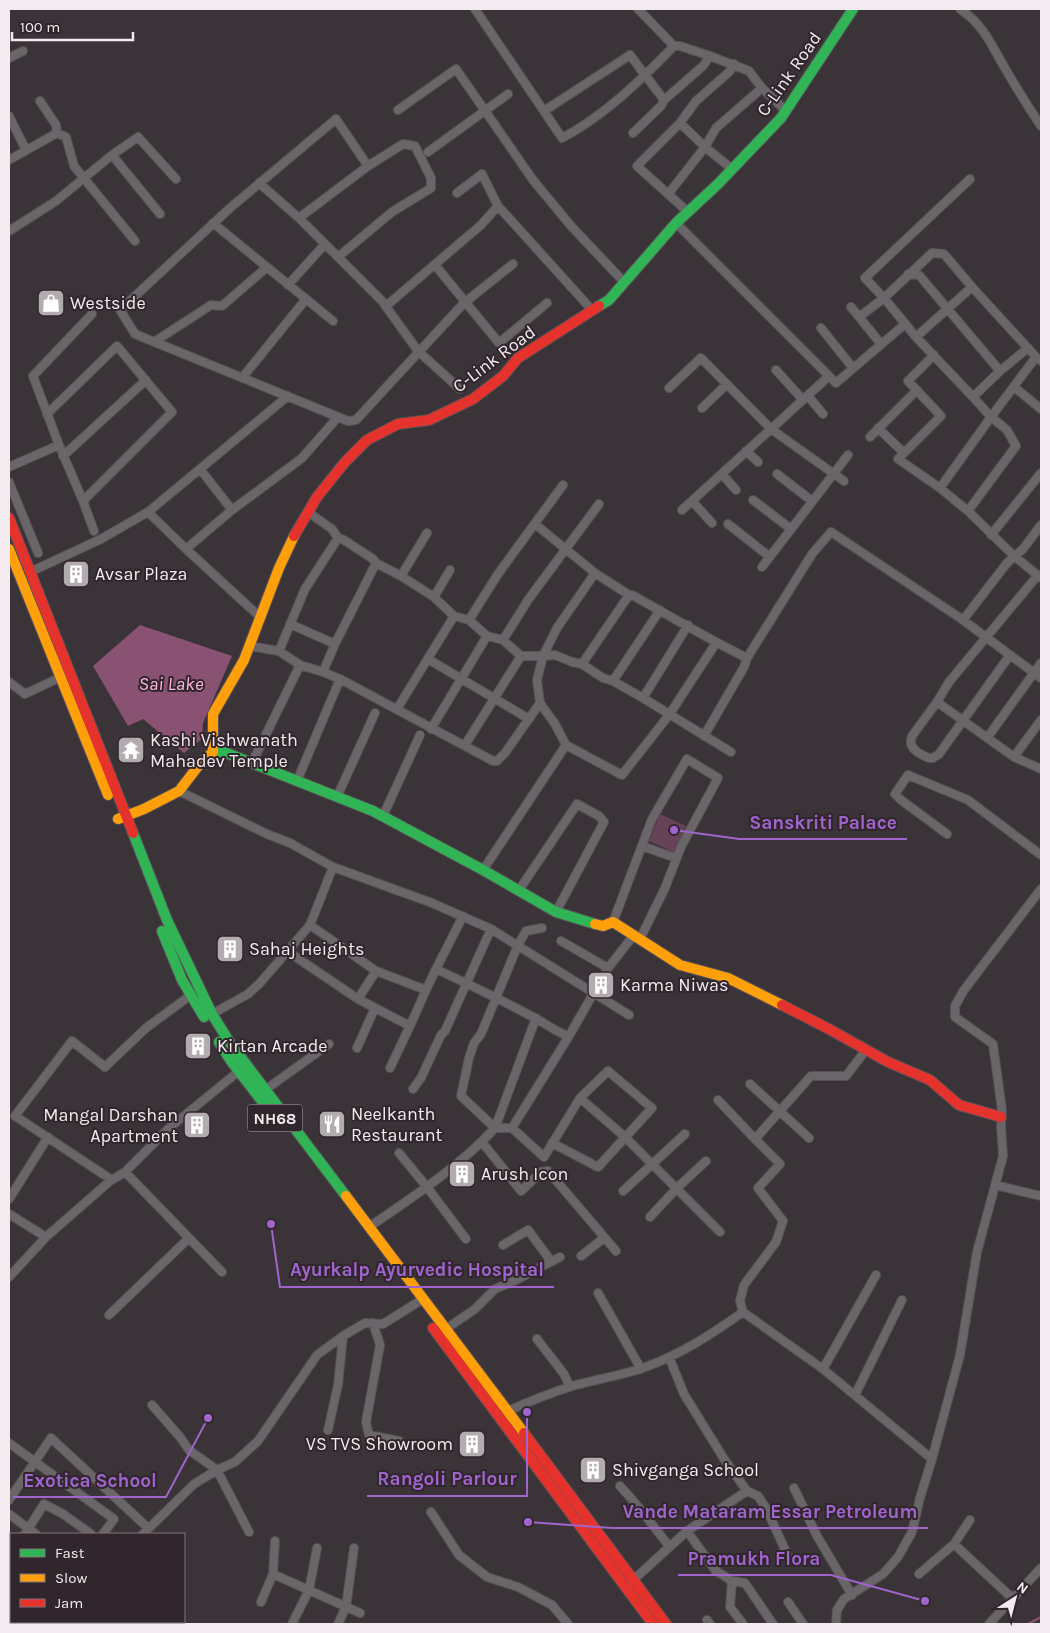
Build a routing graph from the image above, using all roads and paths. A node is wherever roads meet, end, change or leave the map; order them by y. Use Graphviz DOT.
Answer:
graph roads {
  1 [pos="475,9"];
  2 [pos="638,9"];
  3 [pos="853,9"];
  4 [pos="960,9"];
  5 [pos="674,46"];
  6 [pos="23,50"];
  7 [pos="710,56"];
  8 [pos="9,58"];
  9 [pos="734,64"];
  10 [pos="645,76"];
  11 [pos="762,88"];
  12 [pos="508,94"];
  13 [pos="664,100"];
  14 [pos="40,102"];
  15 [pos="398,110"];
  16 [pos="485,111"];
  17 [pos="544,111"];
  18 [pos="786,111"];
  19 [pos="9,116"];
  20 [pos="680,123"];
  21 [pos="1041,126"];
  22 [pos="57,133"];
  23 [pos="633,133"];
  24 [pos="705,148"];
  25 [pos="26,150"];
  26 [pos="428,152"];
  27 [pos="112,155"];
  28 [pos="9,160"];
  29 [pos="368,166"];
  30 [pos="732,169"];
  31 [pos="84,179"];
  32 [pos="176,179"];
  33 [pos="970,179"];
  34 [pos="259,183"];
  35 [pos="457,193"];
  36 [pos="669,193"];
  37 [pos="498,206"];
  38 [pos="688,212"];
  39 [pos="160,214"];
  40 [pos="299,218"];
  41 [pos="213,223"];
  42 [pos="676,223"];
  43 [pos="9,231"];
  44 [pos="135,241"];
  45 [pos="326,244"];
  46 [pos="338,257"];
  47 [pos="513,264"];
  48 [pos="435,265"];
  49 [pos="267,267"];
  50 [pos="908,274"];
  51 [pos="624,282"];
  52 [pos="288,285"];
  53 [pos="972,287"];
  54 [pos="884,298"];
  55 [pos="306,299"];
  56 [pos="464,303"];
  57 [pos="547,303"];
  58 [pos="386,306"];
  59 [pos="851,307"];
  60 [pos="592,310"];
  61 [pos="948,310"];
  62 [pos="92,314"];
  63 [pos="859,317"];
  64 [pos="333,321"];
  65 [pos="905,324"];
  66 [pos="821,328"];
  67 [pos="916,337"];
  68 [pos="154,342"];
  69 [pos="881,344"];
  70 [pos="1028,348"];
  71 [pos="418,351"];
  72 [pos="934,355"];
  73 [pos="1039,359"];
  74 [pos="853,368"];
  75 [pos="776,370"];
  76 [pos="1000,371"];
  77 [pos="829,376"];
  78 [pos="242,378"];
  79 [pos="146,380"];
  80 [pos="727,384"];
  81 [pos="1014,386"];
  82 [pos="670,388"];
  83 [pos="460,389"];
  84 [pos="917,390"];
  85 [pos="288,396"];
  86 [pos="973,397"];
  87 [pos="805,398"];
  88 [pos="702,408"];
  89 [pos="1041,409"];
  90 [pos="47,414"];
  91 [pos="823,414"];
  92 [pos="338,417"];
  93 [pos="991,417"];
  94 [pos="878,428"];
  95 [pos="771,429"];
  96 [pos="870,437"];
  97 [pos="59,445"];
  98 [pos="746,451"];
  99 [pos="904,453"];
  100 [pos="848,454"];
  101 [pos="63,456"];
  102 [pos="758,462"];
  103 [pos="9,467"];
  104 [pos="200,469"];
  105 [pos="832,473"];
  106 [pos="1041,473"];
  107 [pos="722,474"];
  108 [pos="777,474"];
  109 [pos="9,482"];
  110 [pos="844,482"];
  111 [pos="563,485"];
  112 [pos="940,488"];
  113 [pos="736,490"];
  114 [pos="753,500"];
  115 [pos="812,500"];
  116 [pos="83,501"];
  117 [pos="692,501"];
  118 [pos="599,504"];
  119 [pos="232,510"];
  120 [pos="682,510"];
  121 [pos="148,512"];
  122 [pos="308,512"];
  123 [pos="968,512"];
  124 [pos="9,518"];
  125 [pos="712,523"];
  126 [pos="535,524"];
  127 [pos="728,524"];
  128 [pos="1041,525"];
  129 [pos="791,529"];
  130 [pos="94,531"];
  131 [pos="427,533"];
  132 [pos="991,535"];
  133 [pos="338,538"];
  134 [pos="566,548"];
  135 [pos="9,549"];
  136 [pos="186,549"];
  137 [pos="38,553"];
  138 [pos="1014,556"];
  139 [pos="770,557"];
  140 [pos="376,563"];
  141 [pos="762,567"];
  142 [pos="450,570"];
  143 [pos="30,572"];
  144 [pos="595,573"];
  145 [pos="401,576"];
  146 [pos="1040,576"];
  147 [pos="629,595"];
  148 [pos="434,597"];
  149 [pos="660,610"];
  150 [pos="454,616"];
  151 [pos="260,617"];
  152 [pos="468,620"];
  153 [pos="963,620"];
  154 [pos="290,624"];
  155 [pos="688,625"];
  156 [pos="487,636"];
  157 [pos="986,637"];
  158 [pos="503,640"];
  159 [pos="716,643"];
  160 [pos="334,644"];
  161 [pos="249,646"];
  162 [pos="279,651"];
  163 [pos="1010,655"];
  164 [pos="522,656"];
  165 [pos="543,656"];
  166 [pos="747,658"];
  167 [pos="428,659"];
  168 [pos="1041,663"];
  169 [pos="582,664"];
  170 [pos="300,665"];
  171 [pos="323,672"];
  172 [pos="1034,673"];
  173 [pos="65,675"];
  174 [pos="1041,678"];
  175 [pos="461,679"];
  176 [pos="340,680"];
  177 [pos="614,681"];
  178 [pos="9,682"];
  179 [pos="643,698"];
  180 [pos="494,700"];
  181 [pos="937,702"];
  182 [pos="540,704"];
  183 [pos="397,709"];
  184 [pos="375,713"];
  185 [pos="669,715"];
  186 [pos="529,719"];
  187 [pos="1041,720"];
  188 [pos="962,721"];
  189 [pos="431,730"];
  190 [pos="420,735"];
  191 [pos="704,736"];
  192 [pos="987,738"];
  193 [pos="566,745"];
  194 [pos="466,746"];
  195 [pos="213,752"];
  196 [pos="731,752"];
  197 [pos="1014,758"];
  198 [pos="252,763"];
  199 [pos="1041,769"];
  200 [pos="298,781"];
  201 [pos="179,791"];
  202 [pos="337,797"];
  203 [pos="382,816"];
  204 [pos="122,818"];
  205 [pos="947,834"];
  206 [pos="642,846"];
  207 [pos="1041,855"];
  208 [pos="676,858"];
  209 [pos="333,867"];
  210 [pos="483,870"];
  211 [pos="518,890"];
  212 [pos="1041,890"];
  213 [pos="556,912"];
  214 [pos="463,916"];
  215 [pos="613,922"];
  216 [pos="310,925"];
  217 [pos="542,928"];
  218 [pos="491,929"];
  219 [pos="637,937"];
  220 [pos="561,941"];
  221 [pos="518,945"];
  222 [pos="287,951"];
  223 [pos="608,968"];
  224 [pos="436,969"];
  225 [pos="376,971"];
  226 [pos="467,983"];
  227 [pos="426,990"];
  228 [pos="594,994"];
  229 [pos="191,995"];
  230 [pos="358,998"];
  231 [pos="497,998"];
  232 [pos="375,1008"];
  233 [pos="212,1014"];
  234 [pos="629,1015"];
  235 [pos="536,1018"];
  236 [pos="410,1026"];
  237 [pos="569,1036"];
  238 [pos="329,1044"];
  239 [pos="357,1048"];
  240 [pos="866,1050"];
  241 [pos="390,1068"];
  242 [pos="239,1071"];
  243 [pos="750,1084"];
  244 [pos="414,1089"];
  245 [pos="265,1090"];
  246 [pos="580,1098"];
  247 [pos="718,1100"];
  248 [pos="780,1111"];
  249 [pos="1001,1117"];
  250 [pos="495,1128"];
  251 [pos="512,1128"];
  252 [pos="685,1134"];
  253 [pos="48,1137"];
  254 [pos="626,1137"];
  255 [pos="809,1138"];
  256 [pos="755,1139"];
  257 [pos="482,1142"];
  258 [pos="552,1144"];
  259 [pos="399,1153"];
  260 [pos="706,1161"];
  261 [pos="653,1164"];
  262 [pos="125,1172"];
  263 [pos="112,1180"];
  264 [pos="995,1185"];
  265 [pos="427,1187"];
  266 [pos="677,1188"];
  267 [pos="623,1191"];
  268 [pos="1041,1196"];
  269 [pos="9,1199"];
  270 [pos="9,1215"];
  271 [pos="650,1217"];
  272 [pos="369,1227"];
  273 [pos="720,1232"];
  274 [pos="46,1238"];
  275 [pos="189,1238"];
  276 [pos="604,1238"];
  277 [pos="466,1239"];
  278 [pos="503,1245"];
  279 [pos="616,1251"];
  280 [pos="581,1256"];
  281 [pos="560,1257"];
  282 [pos="551,1261"];
  283 [pos="222,1272"];
  284 [pos="876,1275"];
  285 [pos="9,1277"];
  286 [pos="598,1293"];
  287 [pos="902,1300"];
  288 [pos="420,1302"];
  289 [pos="743,1312"];
  290 [pos="109,1315"];
  291 [pos="373,1323"];
  292 [pos="446,1329"];
  293 [pos="343,1336"];
  294 [pos="538,1339"];
  295 [pos="669,1357"];
  296 [pos="641,1369"];
  297 [pos="823,1369"];
  298 [pos="570,1387"];
  299 [pos="855,1395"];
  300 [pos="152,1405"];
  301 [pos="508,1411"];
  302 [pos="328,1430"];
  303 [pos="400,1442"];
  304 [pos="9,1443"];
  305 [pos="932,1459"];
  306 [pos="35,1462"];
  307 [pos="216,1470"];
  308 [pos="620,1486"];
  309 [pos="794,1488"];
  310 [pos="747,1491"];
  311 [pos="9,1500"];
  312 [pos="431,1512"];
  313 [pos="9,1514"];
  314 [pos="970,1520"];
  315 [pos="146,1531"];
  316 [pos="687,1531"];
  317 [pos="26,1532"];
  318 [pos="249,1532"];
  319 [pos="90,1533"];
  320 [pos="103,1533"];
  321 [pos="275,1541"];
  322 [pos="954,1544"];
  323 [pos="669,1546"];
  324 [pos="317,1548"];
  325 [pos="354,1548"];
  326 [pos="788,1556"];
  327 [pos="1041,1568"];
  328 [pos="273,1574"];
  329 [pos="919,1574"];
  330 [pos="732,1581"];
  331 [pos="629,1583"];
  332 [pos="309,1590"];
  333 [pos="852,1595"];
  334 [pos="1012,1598"];
  335 [pos="261,1602"];
  336 [pos="788,1602"];
  337 [pos="346,1607"];
  338 [pos="360,1613"];
  339 [pos="838,1623"];
  340 [pos="292,1624"];
  341 [pos="338,1624"];
  342 [pos="568,1624"];
  343 [pos="653,1624"];
  344 [pos="666,1624"];
  345 [pos="743,1624"];
  346 [pos="773,1624"];
  347 [pos="804,1624"];
  348 [pos="989,1624"];
  1 -- 17 [label="street"];
  2 -- 5 [label="street"];
  3 -- 18 [label="main road, C-Link Road"];
  4 -- 21 [label="street"];
  5 -- 7 [label="street"];
  5 -- 10 [label="street"];
  6 -- 8 [label="street"];
  7 -- 9 [label="street"];
  7 -- 13 [label="street"];
  9 -- 11 [label="street"];
  9 -- 20 [label="street"];
  10 -- 13 [label="street"];
  10 -- 17 [label="street"];
  10 -- 17 [label="street"];
  11 -- 18 [label="street"];
  11 -- 24 [label="street"];
  12 -- 16 [label="street"];
  13 -- 23 [label="street"];
  14 -- 22 [label="street"];
  15 -- 16 [label="street"];
  16 -- 26 [label="street"];
  16 -- 51 [label="street"];
  18 -- 30 [label="main road, C-Link Road"];
  19 -- 25 [label="street"];
  20 -- 24 [label="street"];
  20 -- 36 [label="street"];
  22 -- 25 [label="street"];
  22 -- 31 [label="street"];
  24 -- 30 [label="street"];
  24 -- 36 [label="street"];
  25 -- 28 [label="street"];
  27 -- 31 [label="street"];
  27 -- 32 [label="street"];
  27 -- 39 [label="street"];
  29 -- 34 [label="street"];
  29 -- 40 [label="street"];
  29 -- 46 [label="street"];
  30 -- 38 [label="main road, C-Link Road"];
  31 -- 43 [label="street"];
  31 -- 44 [label="street"];
  33 -- 54 [label="street"];
  34 -- 40 [label="street"];
  34 -- 41 [label="street"];
  35 -- 37 [label="street"];
  36 -- 38 [label="street"];
  37 -- 48 [label="street"];
  37 -- 60 [label="street"];
  38 -- 42 [label="main road, C-Link Road"];
  40 -- 45 [label="street"];
  41 -- 49 [label="street"];
  41 -- 68 [label="street"];
  42 -- 51 [label="main road, C-Link Road"];
  42 -- 77 [label="street"];
  45 -- 46 [label="street"];
  45 -- 52 [label="street"];
  46 -- 58 [label="street"];
  47 -- 56 [label="street"];
  48 -- 56 [label="street"];
  48 -- 58 [label="street"];
  49 -- 52 [label="street"];
  49 -- 68 [label="street"];
  50 -- 53 [label="street"];
  50 -- 54 [label="street"];
  50 -- 61 [label="street"];
  51 -- 60 [label="main road, C-Link Road"];
  52 -- 55 [label="street"];
  53 -- 61 [label="street"];
  53 -- 70 [label="street"];
  54 -- 63 [label="street"];
  54 -- 65 [label="street"];
  55 -- 64 [label="street"];
  55 -- 78 [label="street"];
  56 -- 57 [label="street"];
  56 -- 71 [label="street"];
  58 -- 71 [label="street"];
  59 -- 63 [label="street"];
  60 -- 122 [label="main road, C-Link Road"];
  61 -- 67 [label="street"];
  61 -- 76 [label="street"];
  62 -- 90 [label="street"];
  63 -- 69 [label="street"];
  65 -- 67 [label="street"];
  65 -- 69 [label="street"];
  66 -- 74 [label="street"];
  67 -- 72 [label="street"];
  68 -- 78 [label="street"];
  69 -- 74 [label="street"];
  70 -- 73 [label="street"];
  70 -- 76 [label="street"];
  71 -- 83 [label="street"];
  71 -- 92 [label="street"];
  72 -- 84 [label="street"];
  72 -- 86 [label="street"];
  73 -- 81 [label="street"];
  74 -- 77 [label="street"];
  75 -- 87 [label="street"];
  76 -- 86 [label="street"];
  77 -- 87 [label="street"];
  78 -- 85 [label="street"];
  79 -- 90 [label="street"];
  79 -- 101 [label="street"];
  79 -- 116 [label="street"];
  80 -- 82 [label="street"];
  80 -- 88 [label="street"];
  80 -- 95 [label="street"];
  81 -- 89 [label="street"];
  81 -- 93 [label="street"];
  84 -- 94 [label="street"];
  84 -- 99 [label="street"];
  85 -- 92 [label="street"];
  85 -- 104 [label="street"];
  86 -- 93 [label="street"];
  87 -- 91 [label="street"];
  87 -- 95 [label="street"];
  90 -- 97 [label="street"];
  92 -- 119 [label="street"];
  93 -- 112 [label="street"];
  93 -- 123 [label="street"];
  94 -- 96 [label="street"];
  94 -- 99 [label="street"];
  95 -- 98 [label="street"];
  95 -- 105 [label="street"];
  97 -- 101 [label="street"];
  97 -- 103 [label="street"];
  98 -- 102 [label="street"];
  98 -- 107 [label="street"];
  99 -- 112 [label="street"];
  100 -- 105 [label="street"];
  101 -- 116 [label="street"];
  104 -- 119 [label="street"];
  104 -- 121 [label="street"];
  105 -- 110 [label="street"];
  105 -- 115 [label="street"];
  106 -- 132 [label="street"];
  107 -- 113 [label="street"];
  107 -- 117 [label="street"];
  108 -- 115 [label="street"];
  109 -- 137 [label="street"];
  111 -- 126 [label="street"];
  112 -- 123 [label="street"];
  114 -- 129 [label="street"];
  115 -- 129 [label="street"];
  116 -- 130 [label="street"];
  117 -- 120 [label="street"];
  117 -- 125 [label="street"];
  118 -- 134 [label="street"];
  119 -- 136 [label="street"];
  121 -- 136 [label="street"];
  121 -- 143 [label="street"];
  122 -- 133 [label="street"];
  122 -- 151 [label="main road, C-Link Road"];
  123 -- 132 [label="street"];
  124 -- 143 [label="main road, NH68"];
  126 -- 134 [label="street"];
  126 -- 152 [label="street"];
  127 -- 139 [label="street"];
  128 -- 138 [label="street"];
  129 -- 139 [label="street"];
  131 -- 145 [label="street"];
  132 -- 138 [label="street"];
  133 -- 140 [label="street"];
  133 -- 154 [label="street"];
  134 -- 144 [label="street"];
  134 -- 158 [label="street"];
  135 -- 173 [label="main road, NH68"];
  136 -- 151 [label="street"];
  138 -- 146 [label="street"];
  138 -- 153 [label="street"];
  139 -- 141 [label="street"];
  140 -- 145 [label="street"];
  140 -- 160 [label="street"];
  142 -- 148 [label="street"];
  143 -- 173 [label="main road, NH68"];
  144 -- 147 [label="street"];
  144 -- 165 [label="street"];
  145 -- 148 [label="street"];
  146 -- 157 [label="street"];
  147 -- 149 [label="street"];
  147 -- 169 [label="street"];
  148 -- 150 [label="street"];
  149 -- 155 [label="street"];
  149 -- 177 [label="street"];
  150 -- 152 [label="street"];
  150 -- 167 [label="street"];
  151 -- 161 [label="main road, C-Link Road"];
  152 -- 156 [label="street"];
  153 -- 157 [label="street"];
  153 -- 166 [label="street"];
  154 -- 160 [label="street"];
  154 -- 162 [label="street"];
  155 -- 159 [label="street"];
  155 -- 179 [label="street"];
  156 -- 158 [label="street"];
  156 -- 175 [label="street"];
  157 -- 163 [label="street"];
  157 -- 181 [label="street"];
  158 -- 164 [label="street"];
  159 -- 166 [label="street"];
  159 -- 185 [label="street"];
  160 -- 171 [label="street"];
  161 -- 162 [label="street"];
  161 -- 195 [label="main road, C-Link Road"];
  162 -- 170 [label="street"];
  163 -- 172 [label="street"];
  163 -- 188 [label="street"];
  164 -- 165 [label="street"];
  164 -- 180 [label="street"];
  165 -- 169 [label="street"];
  165 -- 182 [label="street"];
  166 -- 191 [label="street"];
  167 -- 175 [label="street"];
  167 -- 183 [label="street"];
  168 -- 172 [label="street"];
  169 -- 177 [label="street"];
  170 -- 171 [label="street"];
  170 -- 198 [label="street"];
  171 -- 176 [label="street"];
  172 -- 174 [label="street"];
  172 -- 192 [label="street"];
  173 -- 178 [label="street"];
  173 -- 204 [label="main road, NH68"];
  175 -- 180 [label="street"];
  175 -- 189 [label="street"];
  176 -- 183 [label="street"];
  176 -- 200 [label="street"];
  177 -- 179 [label="street"];
  179 -- 185 [label="street"];
  180 -- 186 [label="street"];
  180 -- 194 [label="street"];
  181 -- 188 [label="street"];
  181 -- 188 [label="street"];
  182 -- 186 [label="street"];
  182 -- 193 [label="street"];
  183 -- 189 [label="street"];
  184 -- 202 [label="street"];
  185 -- 191 [label="street"];
  185 -- 193 [label="street"];
  186 -- 194 [label="street"];
  187 -- 197 [label="street"];
  188 -- 192 [label="street"];
  189 -- 194 [label="street"];
  190 -- 203 [label="street"];
  191 -- 196 [label="street"];
  192 -- 197 [label="street"];
  193 -- 210 [label="street"];
  195 -- 198 [label="main road"];
  195 -- 201 [label="main road"];
  197 -- 199 [label="street"];
  198 -- 200 [label="main road"];
  200 -- 202 [label="main road"];
  201 -- 204 [label="main road"];
  201 -- 209 [label="street"];
  202 -- 203 [label="main road"];
  203 -- 210 [label="main road"];
  204 -- 229 [label="main road, NH68"];
  204 -- 233 [label="main road, NH68"];
  205 -- 207 [label="street"];
  206 -- 208 [label="street"];
  206 -- 208 [label="street"];
  206 -- 215 [label="street"];
  208 -- 219 [label="street"];
  209 -- 214 [label="street"];
  209 -- 216 [label="street"];
  210 -- 211 [label="main road"];
  211 -- 213 [label="main road"];
  211 -- 213 [label="street"];
  212 -- 249 [label="street"];
  213 -- 215 [label="main road"];
  214 -- 218 [label="street"];
  214 -- 224 [label="street"];
  215 -- 219 [label="main road"];
  216 -- 222 [label="street"];
  216 -- 225 [label="street"];
  217 -- 221 [label="street"];
  218 -- 221 [label="street"];
  218 -- 226 [label="street"];
  219 -- 223 [label="street"];
  219 -- 240 [label="main road"];
  220 -- 223 [label="street"];
  221 -- 228 [label="street"];
  221 -- 231 [label="street"];
  222 -- 230 [label="street"];
  222 -- 233 [label="street"];
  223 -- 228 [label="street"];
  224 -- 226 [label="street"];
  224 -- 227 [label="street"];
  225 -- 227 [label="street"];
  225 -- 230 [label="street"];
  226 -- 231 [label="street"];
  226 -- 244 [label="street"];
  227 -- 236 [label="street"];
  228 -- 234 [label="street"];
  228 -- 237 [label="street"];
  229 -- 242 [label="main road, NH68"];
  229 -- 253 [label="street"];
  230 -- 232 [label="street"];
  231 -- 235 [label="street"];
  231 -- 250 [label="street"];
  232 -- 236 [label="street"];
  232 -- 239 [label="street"];
  233 -- 245 [label="main road, NH68"];
  235 -- 237 [label="street"];
  235 -- 250 [label="street"];
  236 -- 241 [label="street"];
  237 -- 251 [label="street"];
  238 -- 245 [label="street"];
  240 -- 248 [label="street"];
  240 -- 249 [label="main road"];
  242 -- 262 [label="street"];
  242 -- 288 [label="main road, NH68"];
  243 -- 248 [label="street"];
  245 -- 272 [label="main road, NH68"];
  246 -- 254 [label="street"];
  246 -- 254 [label="street"];
  246 -- 258 [label="street"];
  247 -- 256 [label="street"];
  248 -- 255 [label="street"];
  248 -- 256 [label="street"];
  249 -- 264 [label="street"];
  250 -- 251 [label="street"];
  250 -- 257 [label="street"];
  251 -- 258 [label="street"];
  252 -- 261 [label="street"];
  253 -- 263 [label="street"];
  253 -- 269 [label="street"];
  254 -- 258 [label="street"];
  254 -- 261 [label="street"];
  256 -- 289 [label="street"];
  257 -- 265 [label="street"];
  257 -- 276 [label="street"];
  259 -- 265 [label="street"];
  260 -- 266 [label="street"];
  261 -- 266 [label="street"];
  261 -- 267 [label="street"];
  262 -- 263 [label="street"];
  262 -- 275 [label="street"];
  263 -- 274 [label="street"];
  264 -- 268 [label="street"];
  264 -- 305 [label="street"];
  265 -- 272 [label="street"];
  265 -- 277 [label="street"];
  266 -- 271 [label="street"];
  266 -- 273 [label="street"];
  270 -- 274 [label="street"];
  272 -- 288 [label="main road, NH68"];
  274 -- 285 [label="street"];
  275 -- 283 [label="street"];
  275 -- 290 [label="street"];
  276 -- 279 [label="street"];
  276 -- 280 [label="street"];
  278 -- 282 [label="street"];
  281 -- 282 [label="street"];
  282 -- 292 [label="street"];
  284 -- 297 [label="street"];
  286 -- 296 [label="street"];
  287 -- 299 [label="street"];
  288 -- 291 [label="street"];
  288 -- 292 [label="main road, NH68"];
  288 -- 331 [label="main road, NH68"];
  289 -- 295 [label="street"];
  289 -- 297 [label="street"];
  291 -- 293 [label="street"];
  291 -- 303 [label="street"];
  292 -- 301 [label="main road, NH68"];
  293 -- 302 [label="street"];
  293 -- 307 [label="street"];
  294 -- 298 [label="street"];
  295 -- 296 [label="street"];
  295 -- 310 [label="street"];
  296 -- 298 [label="street"];
  297 -- 299 [label="street"];
  298 -- 301 [label="street"];
  299 -- 305 [label="street"];
  300 -- 307 [label="street"];
  301 -- 331 [label="main road, NH68"];
  304 -- 306 [label="street"];
  305 -- 333 [label="street"];
  306 -- 311 [label="street"];
  306 -- 315 [label="street"];
  306 -- 320 [label="street"];
  307 -- 315 [label="street"];
  307 -- 318 [label="street"];
  308 -- 323 [label="street"];
  309 -- 333 [label="street"];
  310 -- 316 [label="street"];
  310 -- 326 [label="street"];
  312 -- 342 [label="street"];
  313 -- 317 [label="street"];
  314 -- 322 [label="street"];
  316 -- 323 [label="street"];
  316 -- 330 [label="street"];
  317 -- 319 [label="street"];
  321 -- 328 [label="street"];
  322 -- 329 [label="street"];
  322 -- 334 [label="street"];
  323 -- 331 [label="street"];
  324 -- 332 [label="street"];
  325 -- 337 [label="street"];
  327 -- 334 [label="street"];
  328 -- 332 [label="street"];
  328 -- 335 [label="street"];
  330 -- 345 [label="street"];
  330 -- 346 [label="street"];
  331 -- 343 [label="main road, NH68"];
  331 -- 344 [label="main road, NH68"];
  332 -- 337 [label="street"];
  332 -- 340 [label="street"];
  333 -- 339 [label="street"];
  334 -- 348 [label="street"];
  336 -- 347 [label="street"];
  337 -- 338 [label="street"];
  337 -- 341 [label="street"];
}
